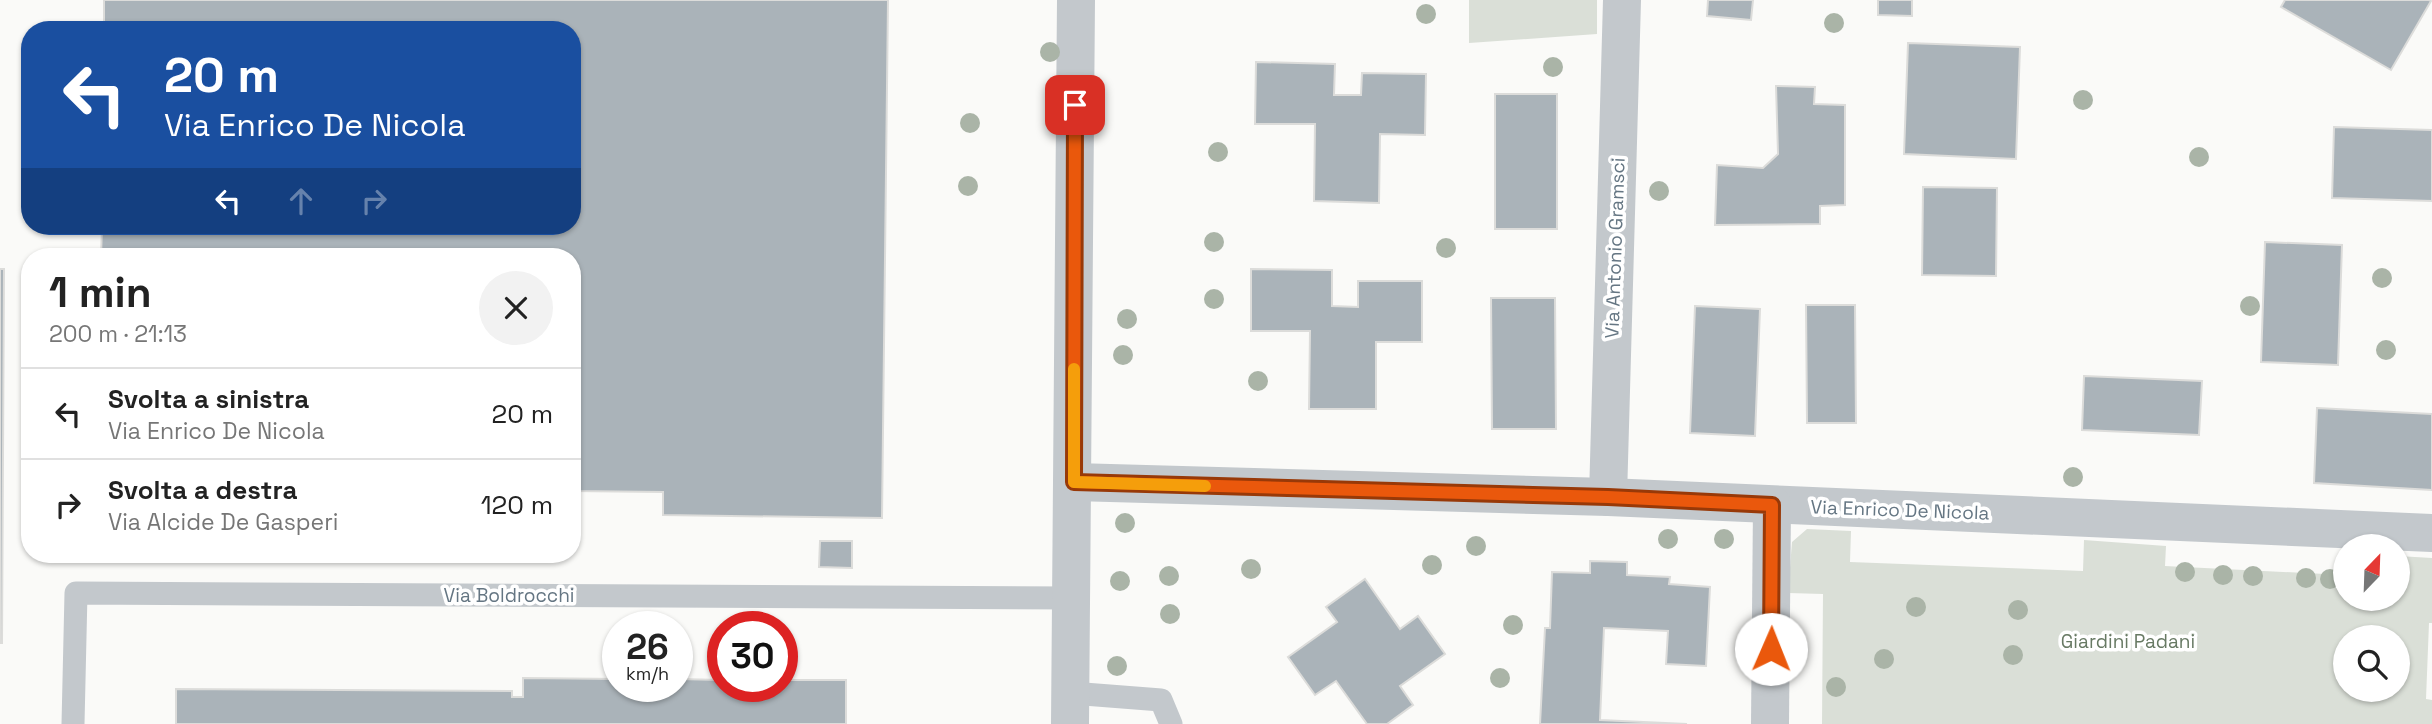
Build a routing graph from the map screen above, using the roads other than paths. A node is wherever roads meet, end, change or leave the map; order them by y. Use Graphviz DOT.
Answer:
graph roads {
  1 [pos="1076,0"];
  2 [pos="1622,0"];
  3 [pos="1074,482"];
  4 [pos="1608,497"];
  5 [pos="1772,505"];
  6 [pos="2432,533"];
  7 [pos="1072,598"];
  8 [pos="1071,708"];
  9 [pos="73,724"];
  10 [pos="1171,724"];
  11 [pos="1770,724"];
  1 -- 3 [label="street"];
  2 -- 4 [label="street, Via Antonio Gramsci"];
  3 -- 4 [label="street, Via Enrico De Nicola"];
  3 -- 7 [label="street"];
  4 -- 5 [label="street, Via Enrico De Nicola"];
  5 -- 6 [label="street, Via Enrico De Nicola"];
  5 -- 11 [label="street"];
  7 -- 8 [label="street"];
  7 -- 9 [label="lane, Via Boldrocchi"];
  8 -- 10 [label="lane"];
}
